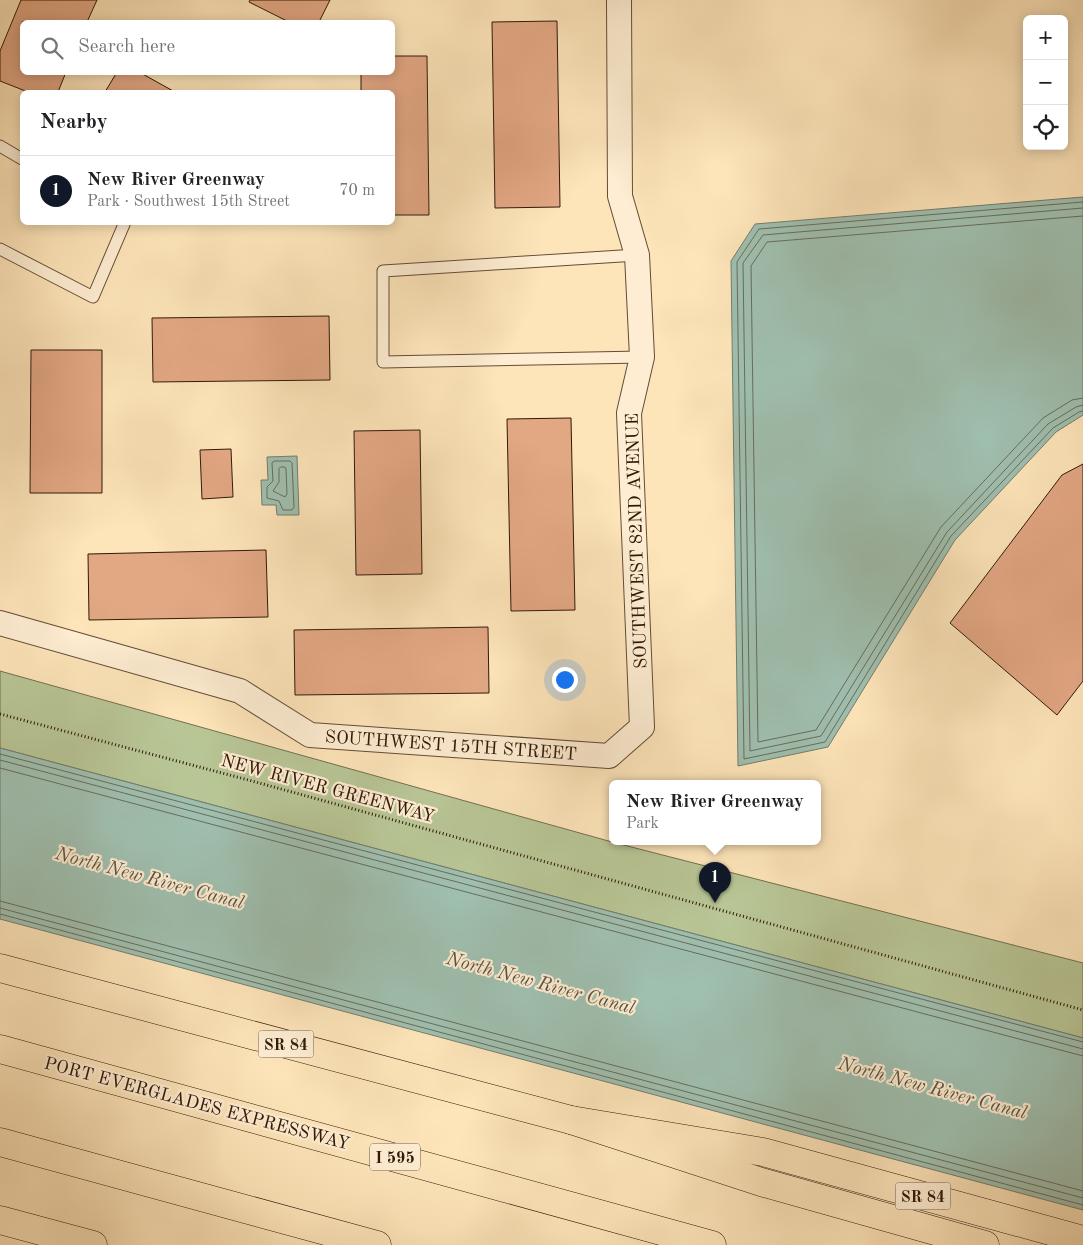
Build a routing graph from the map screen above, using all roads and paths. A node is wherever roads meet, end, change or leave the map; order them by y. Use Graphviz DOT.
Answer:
graph roads {
  1 [pos="619,0"];
  2 [pos="0,146"];
  3 [pos="20,158"];
  4 [pos="124,225"];
  5 [pos="0,249"];
  6 [pos="637,255"];
  7 [pos="642,357"];
  8 [pos="0,623"];
  9 [pos="0,714"];
  10 [pos="642,727"];
  11 [pos="0,968"];
  12 [pos="1083,1010"];
  13 [pos="0,1049"];
  14 [pos="572,1120"];
  15 [pos="0,1142"];
  16 [pos="0,1220"];
  17 [pos="1083,1240"];
  18 [pos="94,1245"];
  19 [pos="377,1245"];
  20 [pos="712,1245"];
  21 [pos="985,1245"];
  1 -- 6 [label="street, SOUTHWEST 82ND AVENUE"];
  2 -- 3 [label="lane"];
  4 -- 5 [label="lane"];
  6 -- 7 [label="street, SOUTHWEST 82ND AVENUE"];
  6 -- 7 [label="lane"];
  7 -- 10 [label="street, SOUTHWEST 82ND AVENUE"];
  8 -- 10 [label="street, SOUTHWEST 15TH STREET"];
  9 -- 12 [label="path, NEW RIVER GREENWAY"];
  11 -- 14 [label="main road, SR 84"];
  13 -- 20 [label="main road, PORT EVERGLADES EXPRESSWAY / I 595"];
  14 -- 17 [label="main road, SR 84"];
  14 -- 21 [label="main road"];
  15 -- 19 [label="main road"];
  16 -- 18 [label="main road"];
}
